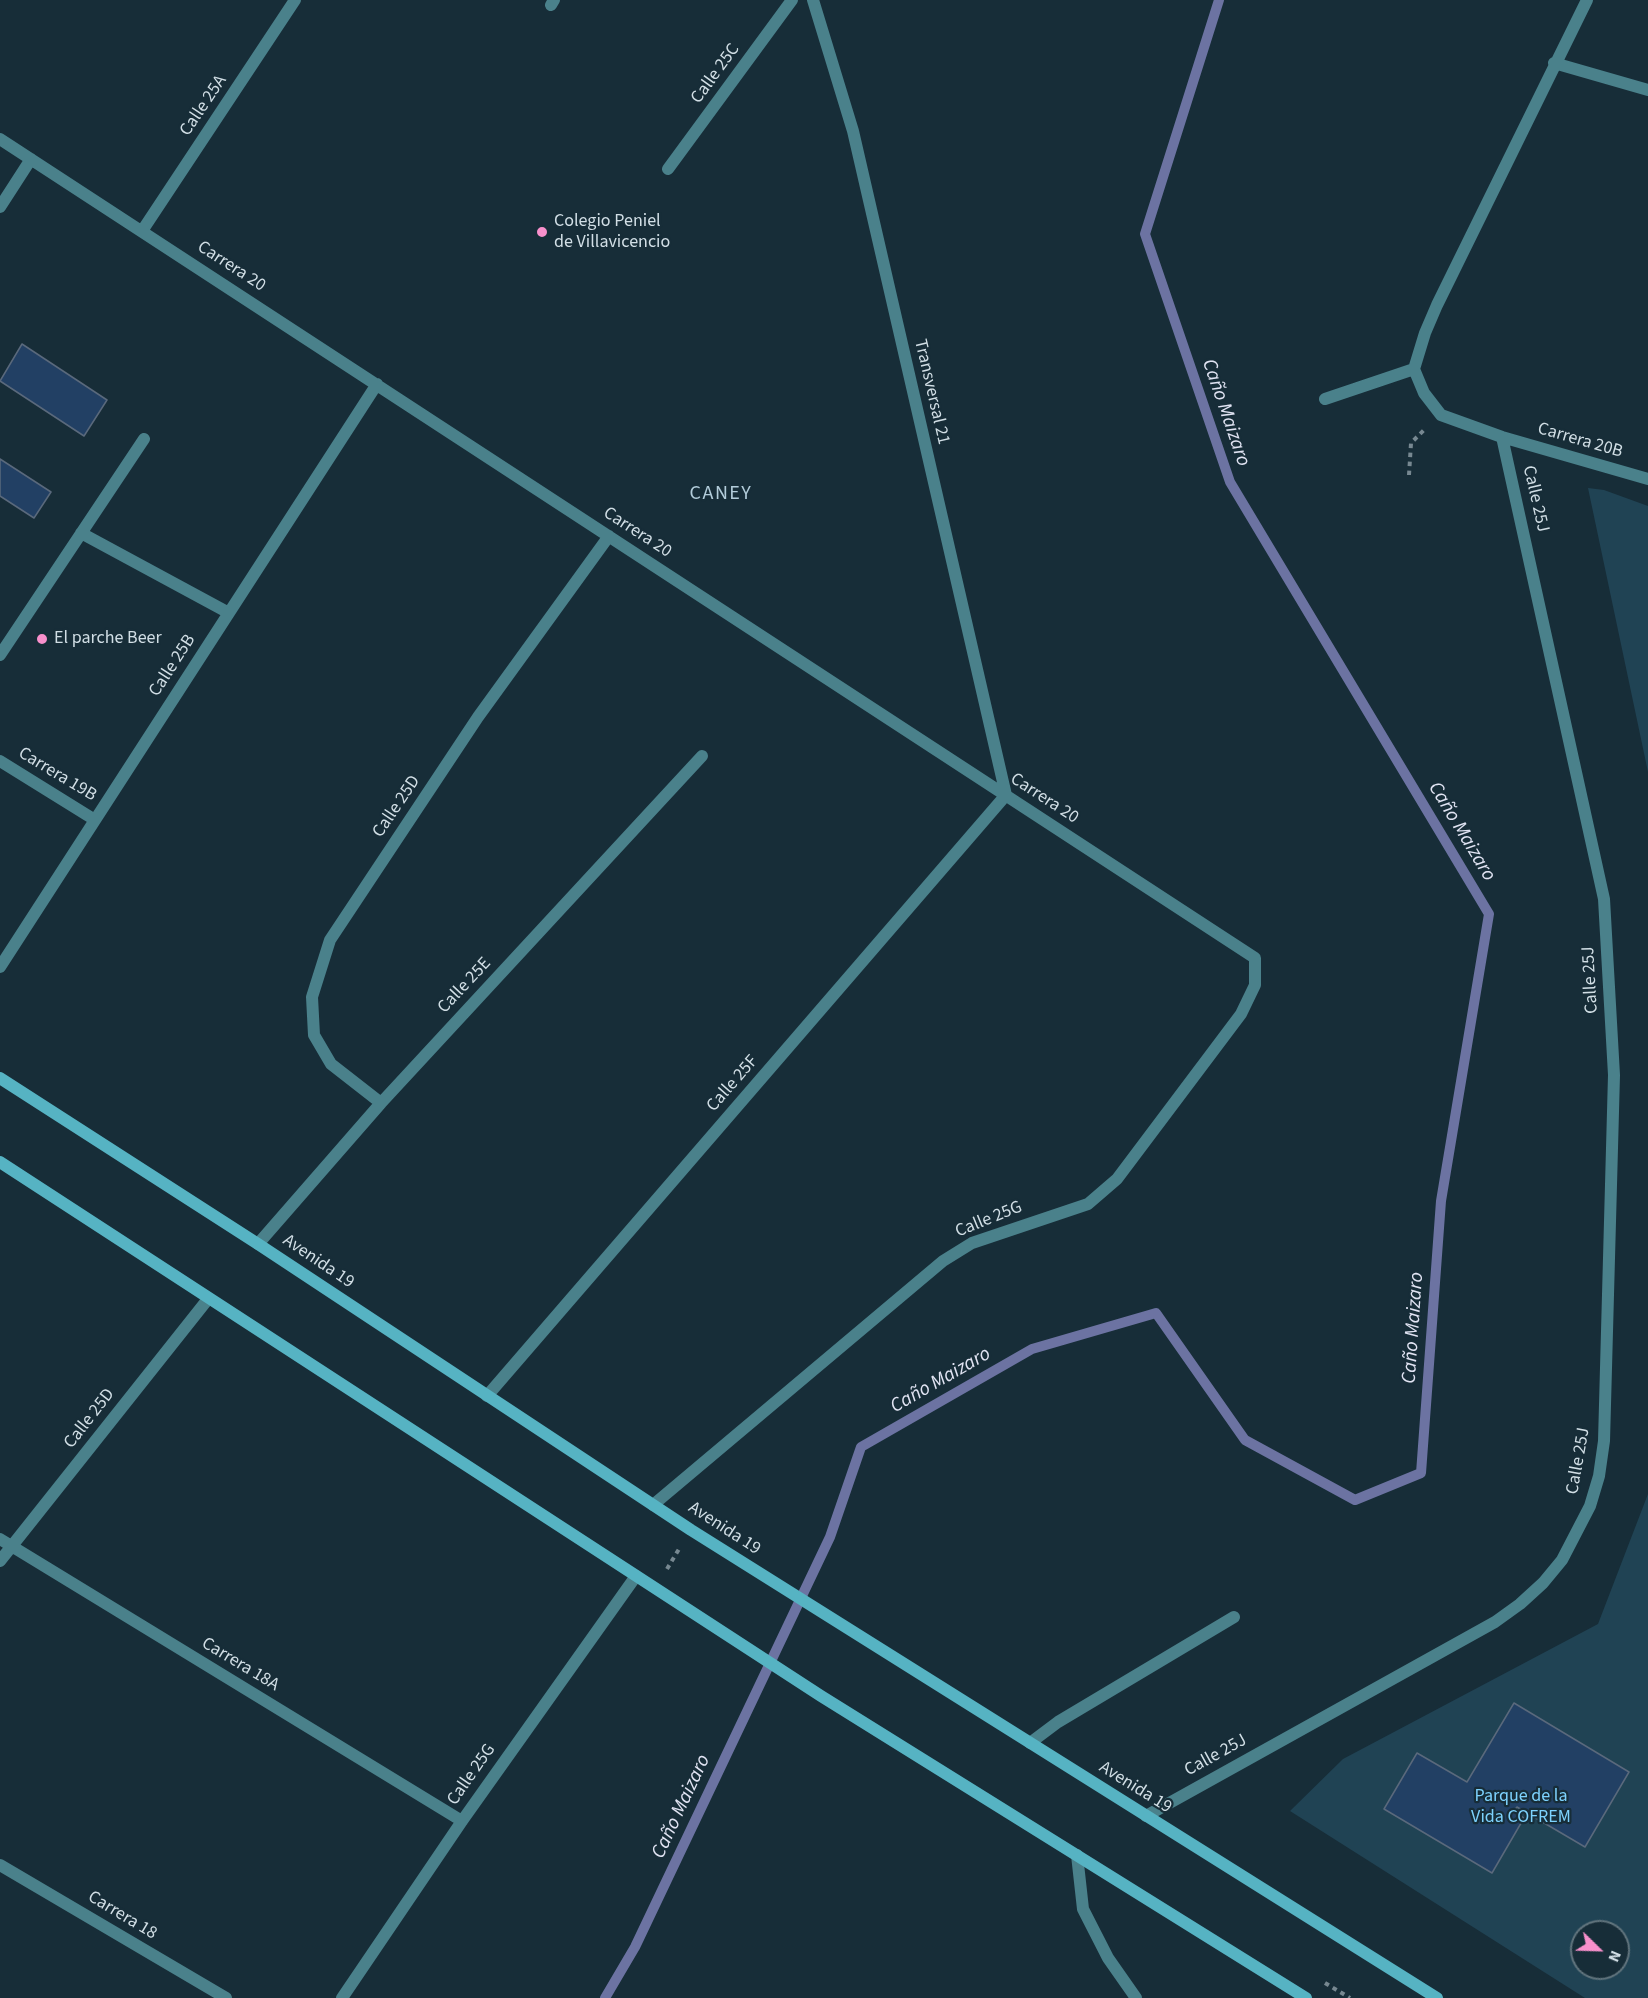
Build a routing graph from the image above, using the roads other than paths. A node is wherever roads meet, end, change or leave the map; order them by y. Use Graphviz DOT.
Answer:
graph roads {
  1 [pos="295,0"];
  2 [pos="792,0"];
  3 [pos="813,0"];
  4 [pos="1587,0"];
  5 [pos="1554,63"];
  6 [pos="1648,90"];
  7 [pos="0,139"];
  8 [pos="30,159"];
  9 [pos="668,169"];
  10 [pos="0,207"];
  11 [pos="142,231"];
  12 [pos="1414,369"];
  13 [pos="377,384"];
  14 [pos="1325,399"];
  15 [pos="1502,437"];
  16 [pos="144,439"];
  17 [pos="1648,479"];
  18 [pos="81,533"];
  19 [pos="609,536"];
  20 [pos="229,613"];
  21 [pos="0,655"];
  22 [pos="702,756"];
  23 [pos="0,761"];
  24 [pos="1006,795"];
  25 [pos="96,820"];
  26 [pos="1255,958"];
  27 [pos="0,967"];
  28 [pos="0,1078"];
  29 [pos="381,1103"];
  30 [pos="0,1162"];
  31 [pos="258,1244"];
  32 [pos="208,1299"];
  33 [pos="487,1396"];
  34 [pos="653,1505"];
  35 [pos="0,1539"];
  36 [pos="12,1548"];
  37 [pos="0,1561"];
  38 [pos="636,1576"];
  39 [pos="1234,1617"];
  40 [pos="1030,1743"];
  41 [pos="1146,1816"];
  42 [pos="462,1821"];
  43 [pos="1077,1856"];
  44 [pos="0,1865"];
  45 [pos="226,1998"];
  46 [pos="342,1998"];
  47 [pos="1136,1998"];
  48 [pos="1306,1998"];
  49 [pos="1437,1998"];
  1 -- 11 [label="street, Calle 25A"];
  2 -- 9 [label="street, Calle 25C"];
  3 -- 24 [label="street, Transversal 21"];
  4 -- 5 [label="street"];
  5 -- 6 [label="street"];
  5 -- 12 [label="street"];
  7 -- 8 [label="street, Carrera 20"];
  8 -- 10 [label="street"];
  8 -- 11 [label="street, Carrera 20"];
  11 -- 13 [label="street, Carrera 20"];
  12 -- 14 [label="street"];
  12 -- 15 [label="street"];
  13 -- 19 [label="street, Carrera 20"];
  13 -- 20 [label="street, Calle 25B"];
  15 -- 17 [label="street, Carrera 20B"];
  15 -- 41 [label="street, Calle 25J"];
  16 -- 18 [label="street"];
  18 -- 20 [label="street"];
  18 -- 21 [label="street"];
  19 -- 24 [label="street, Carrera 20"];
  19 -- 29 [label="street, Calle 25D"];
  20 -- 25 [label="street, Calle 25B"];
  22 -- 29 [label="street, Calle 25E"];
  23 -- 25 [label="street, Carrera 19B"];
  24 -- 26 [label="street, Carrera 20"];
  24 -- 33 [label="street, Calle 25F"];
  25 -- 27 [label="street, Calle 25B"];
  26 -- 34 [label="street, Calle 25G"];
  28 -- 31 [label="main road, Avenida 19"];
  29 -- 31 [label="street, Calle 25E"];
  30 -- 32 [label="main road"];
  31 -- 33 [label="main road, Avenida 19"];
  32 -- 36 [label="street, Calle 25D"];
  32 -- 38 [label="main road"];
  33 -- 34 [label="main road, Avenida 19"];
  34 -- 40 [label="main road, Avenida 19"];
  35 -- 36 [label="street, Carrera 18A"];
  36 -- 37 [label="street, Calle 25D"];
  36 -- 42 [label="street, Carrera 18A"];
  38 -- 42 [label="street, Calle 25G"];
  38 -- 43 [label="main road"];
  39 -- 40 [label="street"];
  40 -- 41 [label="main road, Avenida 19"];
  41 -- 49 [label="main road, Avenida 19"];
  42 -- 46 [label="street, Calle 25G"];
  43 -- 47 [label="street"];
  43 -- 48 [label="main road"];
  44 -- 45 [label="street, Carrera 18"];
}
